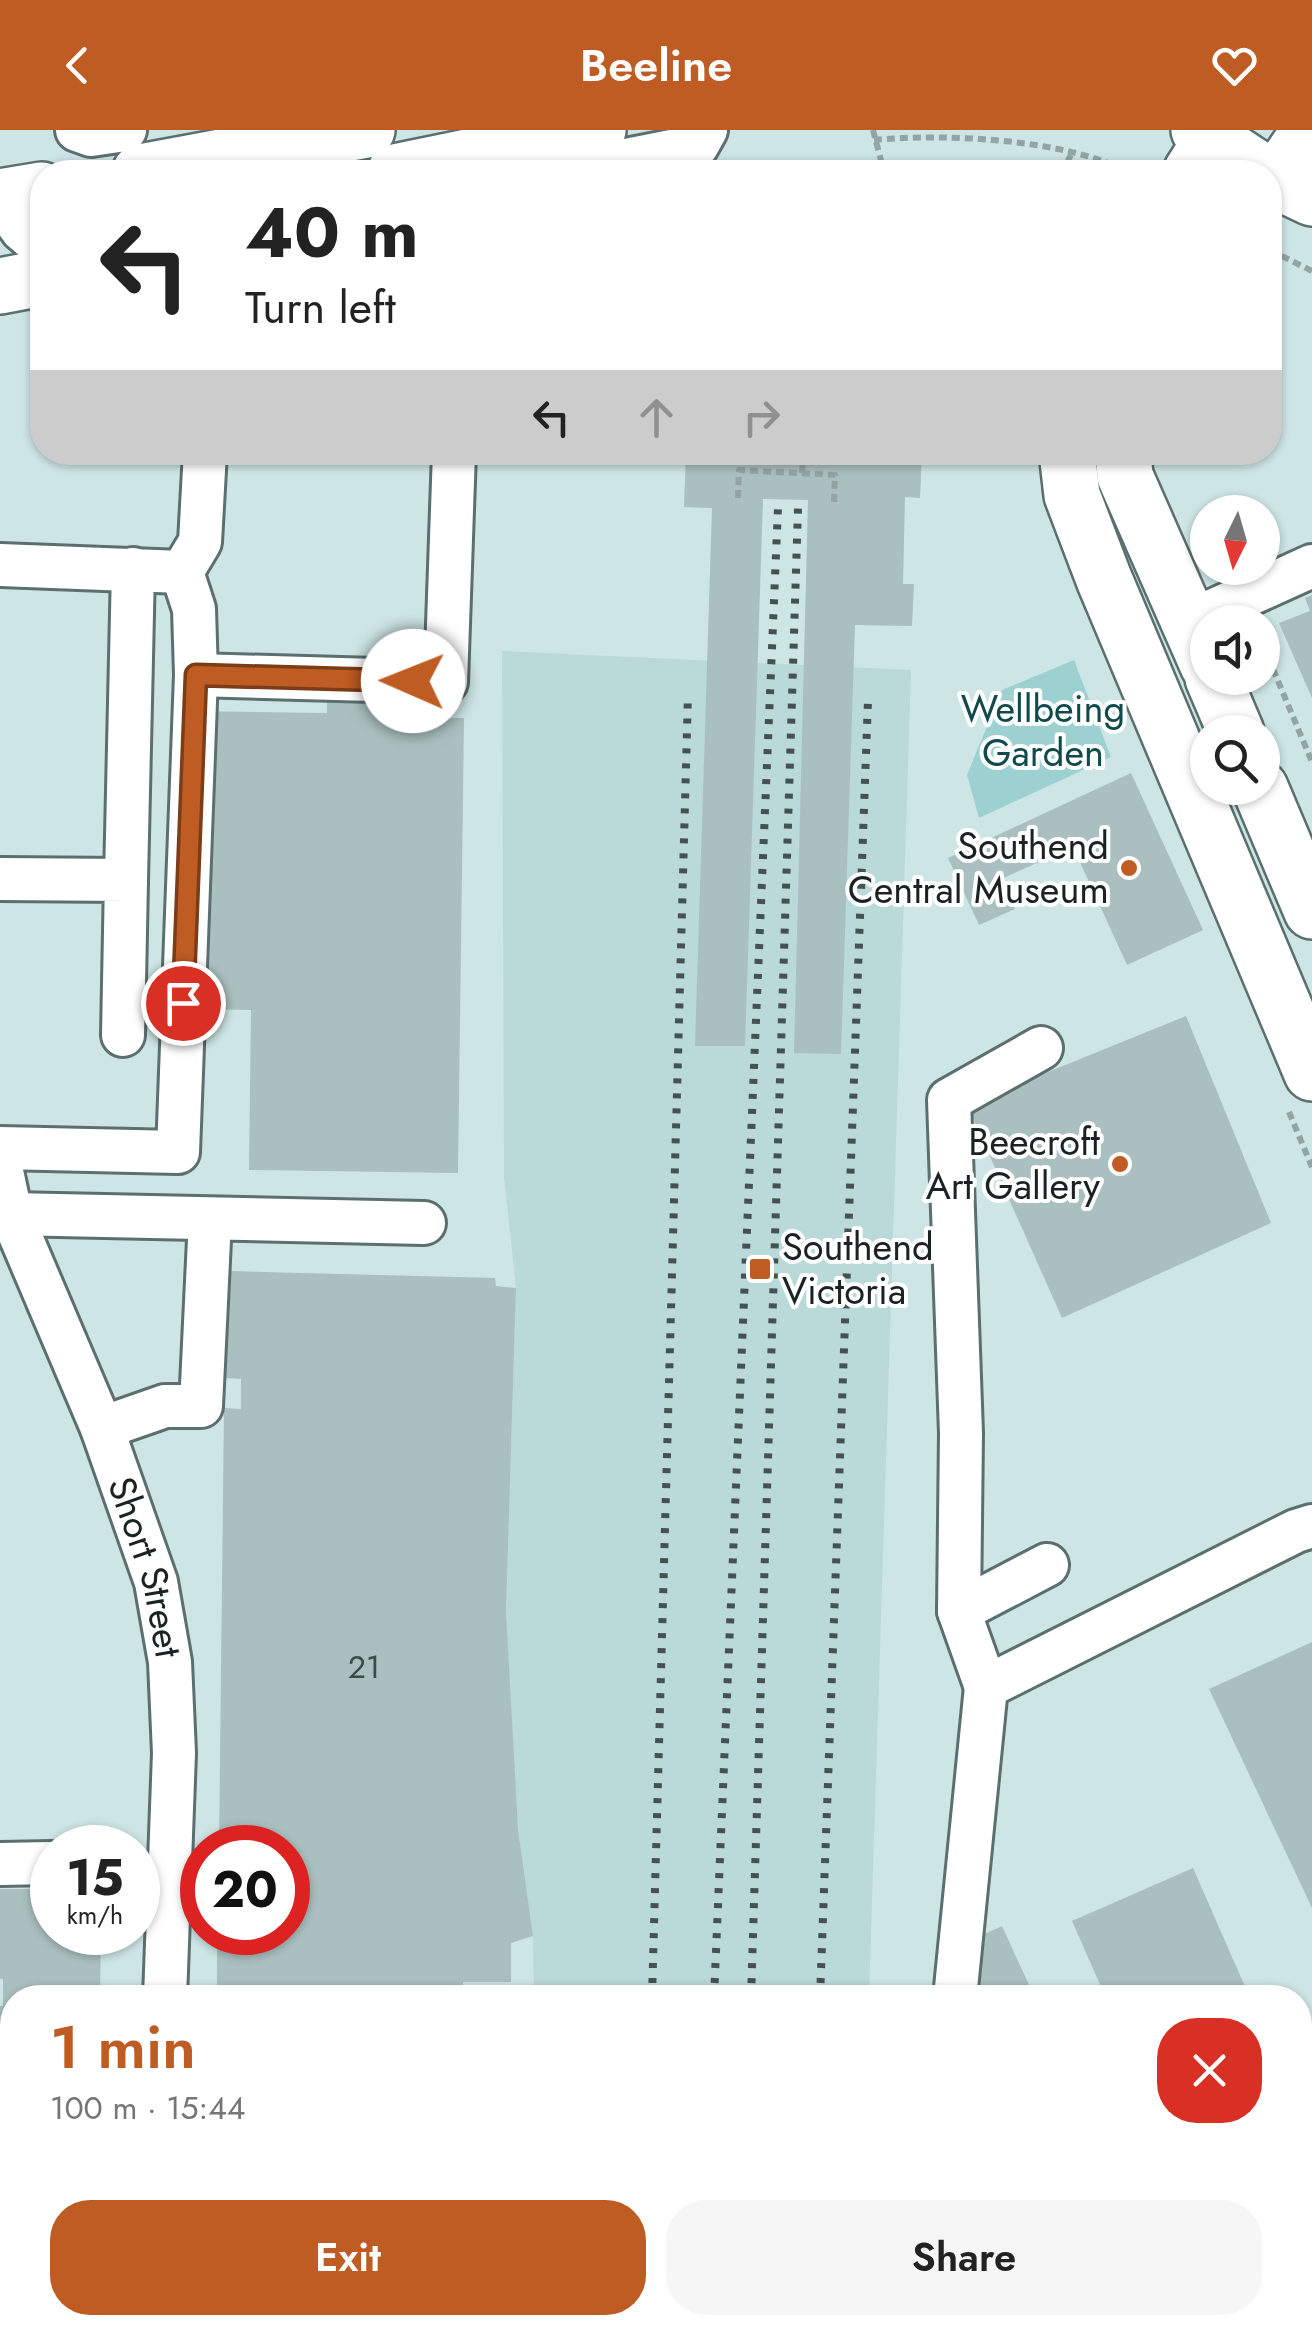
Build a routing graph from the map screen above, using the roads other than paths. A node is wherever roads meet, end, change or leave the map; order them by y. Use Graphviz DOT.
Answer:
graph roads {
  1 [pos="77,130"];
  2 [pos="125,130"];
  3 [pos="368,130"];
  4 [pos="598,130"];
  5 [pos="706,130"];
  6 [pos="1310,130"];
  7 [pos="1205,143"];
  8 [pos="496,151"];
  9 [pos="205,160"];
  10 [pos="453,160"];
  11 [pos="519,160"];
  12 [pos="626,160"];
  13 [pos="1236,160"];
  14 [pos="1282,176"];
  15 [pos="30,192"];
  16 [pos="0,198"];
  17 [pos="30,236"];
  18 [pos="30,280"];
  19 [pos="0,286"];
  20 [pos="203,465"];
  21 [pos="454,465"];
  22 [pos="1069,465"];
  23 [pos="1120,465"];
  24 [pos="1158,555"];
  25 [pos="191,556"];
  26 [pos="0,566"];
  27 [pos="1312,566"];
  28 [pos="133,569"];
  29 [pos="1104,580"];
  30 [pos="1254,605"];
  31 [pos="1190,625"];
  32 [pos="196,675"];
  33 [pos="1267,805"];
  34 [pos="0,878"];
  35 [pos="126,880"];
  36 [pos="1312,911"];
  37 [pos="124,1035"];
  38 [pos="1041,1048"];
  39 [pos="1312,1073"];
  40 [pos="0,1148"];
  41 [pos="0,1162"];
  42 [pos="11,1214"];
  43 [pos="210,1219"];
  44 [pos="424,1223"];
  45 [pos="102,1428"];
  46 [pos="1307,1525"];
  47 [pos="1047,1565"];
  48 [pos="960,1611"];
  49 [pos="986,1687"];
  50 [pos="160,1829"];
  51 [pos="30,1863"];
  52 [pos="0,1864"];
  53 [pos="160,1930"];
  54 [pos="165,1985"];
  55 [pos="956,1985"];
  1 -- 2 [label="street"];
  3 -- 9 [label="main road"];
  4 -- 8 [label="main road"];
  5 -- 12 [label="street"];
  6 -- 14 [label="main road"];
  7 -- 13 [label="main road"];
  8 -- 10 [label="main road"];
  8 -- 11 [label="street"];
  15 -- 16 [label="main road"];
  16 -- 17 [label="street"];
  18 -- 19 [label="main road"];
  20 -- 25 [label="street"];
  21 -- 32 [label="street"];
  22 -- 29 [label="main road"];
  23 -- 24 [label="main road"];
  24 -- 29 [label="street"];
  24 -- 31 [label="main road"];
  25 -- 28 [label="street"];
  25 -- 32 [label="street"];
  26 -- 28 [label="street"];
  27 -- 30 [label="street"];
  28 -- 35 [label="street"];
  29 -- 39 [label="main road"];
  32 -- 40 [label="street"];
  33 -- 36 [label="main road"];
  34 -- 35 [label="street"];
  35 -- 37 [label="street"];
  38 -- 48 [label="street"];
  41 -- 42 [label="street, Short Street"];
  42 -- 43 [label="street"];
  42 -- 45 [label="street, Short Street"];
  43 -- 44 [label="street"];
  43 -- 45 [label="street"];
  45 -- 50 [label="street, Short Street"];
  46 -- 49 [label="street"];
  47 -- 48 [label="street"];
  48 -- 49 [label="street"];
  49 -- 55 [label="street"];
  51 -- 52 [label="street"];
  53 -- 54 [label="street, Short Street"];
}
